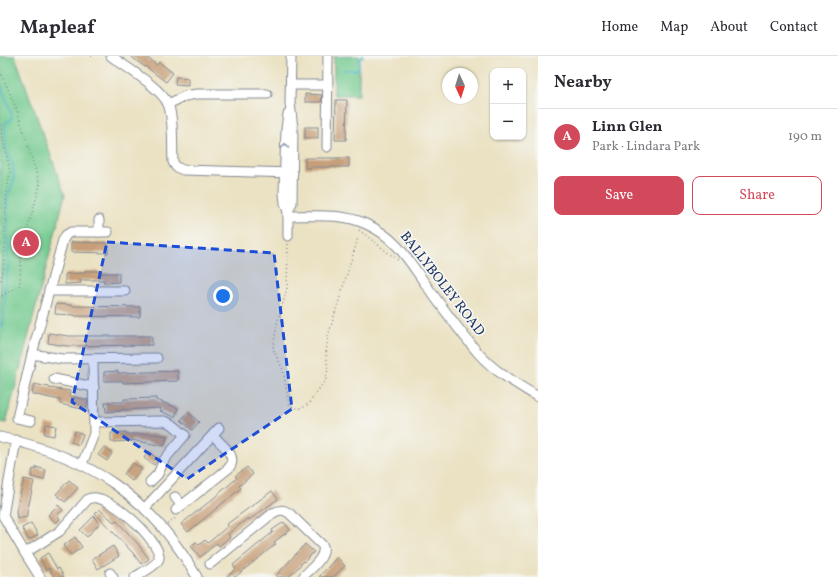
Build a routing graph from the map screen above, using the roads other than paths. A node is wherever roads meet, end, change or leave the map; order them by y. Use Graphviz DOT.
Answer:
graph roads {
  1 [pos="111,56"];
  2 [pos="291,56"];
  3 [pos="328,56"];
  4 [pos="291,85"];
  5 [pos="328,85"];
  6 [pos="267,94"];
  7 [pos="168,104"];
  8 [pos="327,147"];
  9 [pos="289,173"];
  10 [pos="288,214"];
  11 [pos="99,220"];
  12 [pos="288,236"];
  13 [pos="49,291"];
  14 [pos="125,291"];
  15 [pos="32,354"];
  16 [pos="157,358"];
  17 [pos="93,359"];
  18 [pos="54,379"];
  19 [pos="94,386"];
  20 [pos="538,397"];
  21 [pos="32,421"];
  22 [pos="95,422"];
  23 [pos="0,437"];
  24 [pos="16,440"];
  25 [pos="82,464"];
  26 [pos="150,482"];
  27 [pos="175,497"];
  28 [pos="145,508"];
  29 [pos="25,553"];
  30 [pos="210,564"];
  31 [pos="40,577"];
  32 [pos="135,577"];
  33 [pos="197,577"];
  34 [pos="303,577"];
  1 -- 7 [label="street"];
  2 -- 4 [label="street"];
  3 -- 5 [label="street"];
  4 -- 5 [label="street"];
  4 -- 9 [label="street"];
  5 -- 8 [label="street"];
  6 -- 7 [label="street"];
  7 -- 9 [label="street"];
  9 -- 10 [label="street"];
  10 -- 12 [label="street"];
  10 -- 20 [label="street, BALLYBOLEY ROAD"];
  11 -- 13 [label="street"];
  13 -- 14 [label="street"];
  13 -- 15 [label="street"];
  15 -- 17 [label="street"];
  15 -- 21 [label="street"];
  16 -- 17 [label="street"];
  17 -- 19 [label="street"];
  18 -- 19 [label="street"];
  19 -- 22 [label="street"];
  22 -- 25 [label="street"];
  22 -- 26 [label="street"];
  23 -- 24 [label="street"];
  24 -- 25 [label="street"];
  24 -- 29 [label="street"];
  25 -- 28 [label="street"];
  27 -- 28 [label="street"];
  28 -- 33 [label="street"];
  29 -- 31 [label="street"];
  29 -- 32 [label="street"];
  30 -- 34 [label="street"];
}
